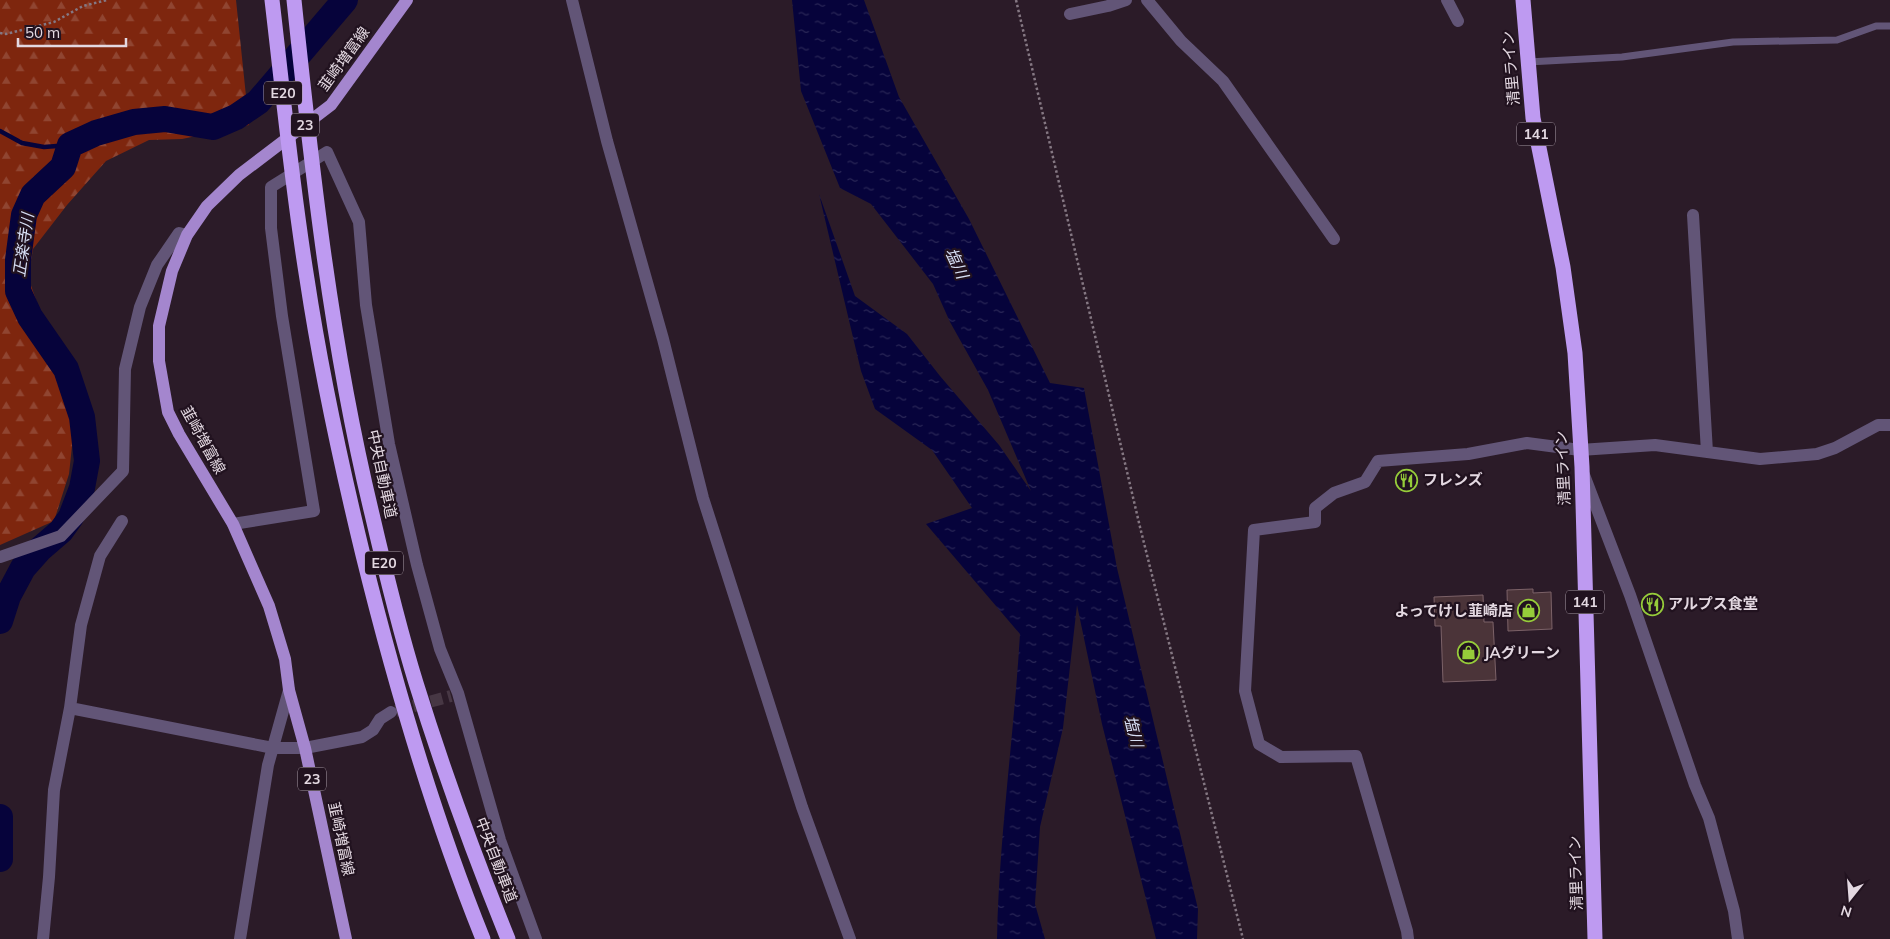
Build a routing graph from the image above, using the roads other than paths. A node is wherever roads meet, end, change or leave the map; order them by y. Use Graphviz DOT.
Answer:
graph roads {
  1 [pos="272,0"];
  2 [pos="294,0"];
  3 [pos="407,0"];
  4 [pos="572,0"];
  5 [pos="1126,0"];
  6 [pos="1147,0"];
  7 [pos="1448,0"];
  8 [pos="1523,0"];
  9 [pos="1108,3"];
  10 [pos="1070,14"];
  11 [pos="1458,21"];
  12 [pos="1890,26"];
  13 [pos="1528,62"];
  14 [pos="1693,215"];
  15 [pos="187,235"];
  16 [pos="1334,239"];
  17 [pos="1890,425"];
  18 [pos="1580,450"];
  19 [pos="1707,452"];
  20 [pos="1582,467"];
  21 [pos="122,521"];
  22 [pos="233,524"];
  23 [pos="0,557"];
  24 [pos="289,690"];
  25 [pos="70,708"];
  26 [pos="391,712"];
  27 [pos="273,748"];
  28 [pos="305,748"];
  29 [pos="43,939"];
  30 [pos="240,939"];
  31 [pos="346,939"];
  32 [pos="483,939"];
  33 [pos="508,939"];
  34 [pos="536,939"];
  35 [pos="850,939"];
  36 [pos="1408,939"];
  37 [pos="1595,939"];
  38 [pos="1738,939"];
  1 -- 32 [label="highway, E20"];
  2 -- 33 [label="highway, 中央自動車道 / E20"];
  3 -- 15 [label="main road, 韮崎増富線 / 23"];
  4 -- 35 [label="street"];
  5 -- 9 [label="street"];
  6 -- 16 [label="street"];
  7 -- 11 [label="street"];
  8 -- 13 [label="highway, 清里ライン / 141"];
  9 -- 10 [label="street"];
  12 -- 13 [label="lane"];
  13 -- 18 [label="highway, 清里ライン / 141"];
  14 -- 19 [label="street"];
  15 -- 22 [label="main road, 韮崎増富線 / 23"];
  15 -- 23 [label="street"];
  17 -- 19 [label="street"];
  18 -- 19 [label="street"];
  18 -- 20 [label="highway, 清里ライン / 141"];
  18 -- 36 [label="street"];
  20 -- 37 [label="highway, 清里ライン / 141"];
  20 -- 38 [label="street"];
  21 -- 25 [label="street"];
  22 -- 24 [label="main road, 韮崎増富線 / 23"];
  22 -- 34 [label="street"];
  24 -- 27 [label="street"];
  24 -- 28 [label="main road, 韮崎増富線 / 23"];
  25 -- 27 [label="street"];
  25 -- 29 [label="street"];
  26 -- 28 [label="street"];
  27 -- 28 [label="street"];
  27 -- 30 [label="street"];
  28 -- 31 [label="main road, 韮崎増富線 / 23"];
}
